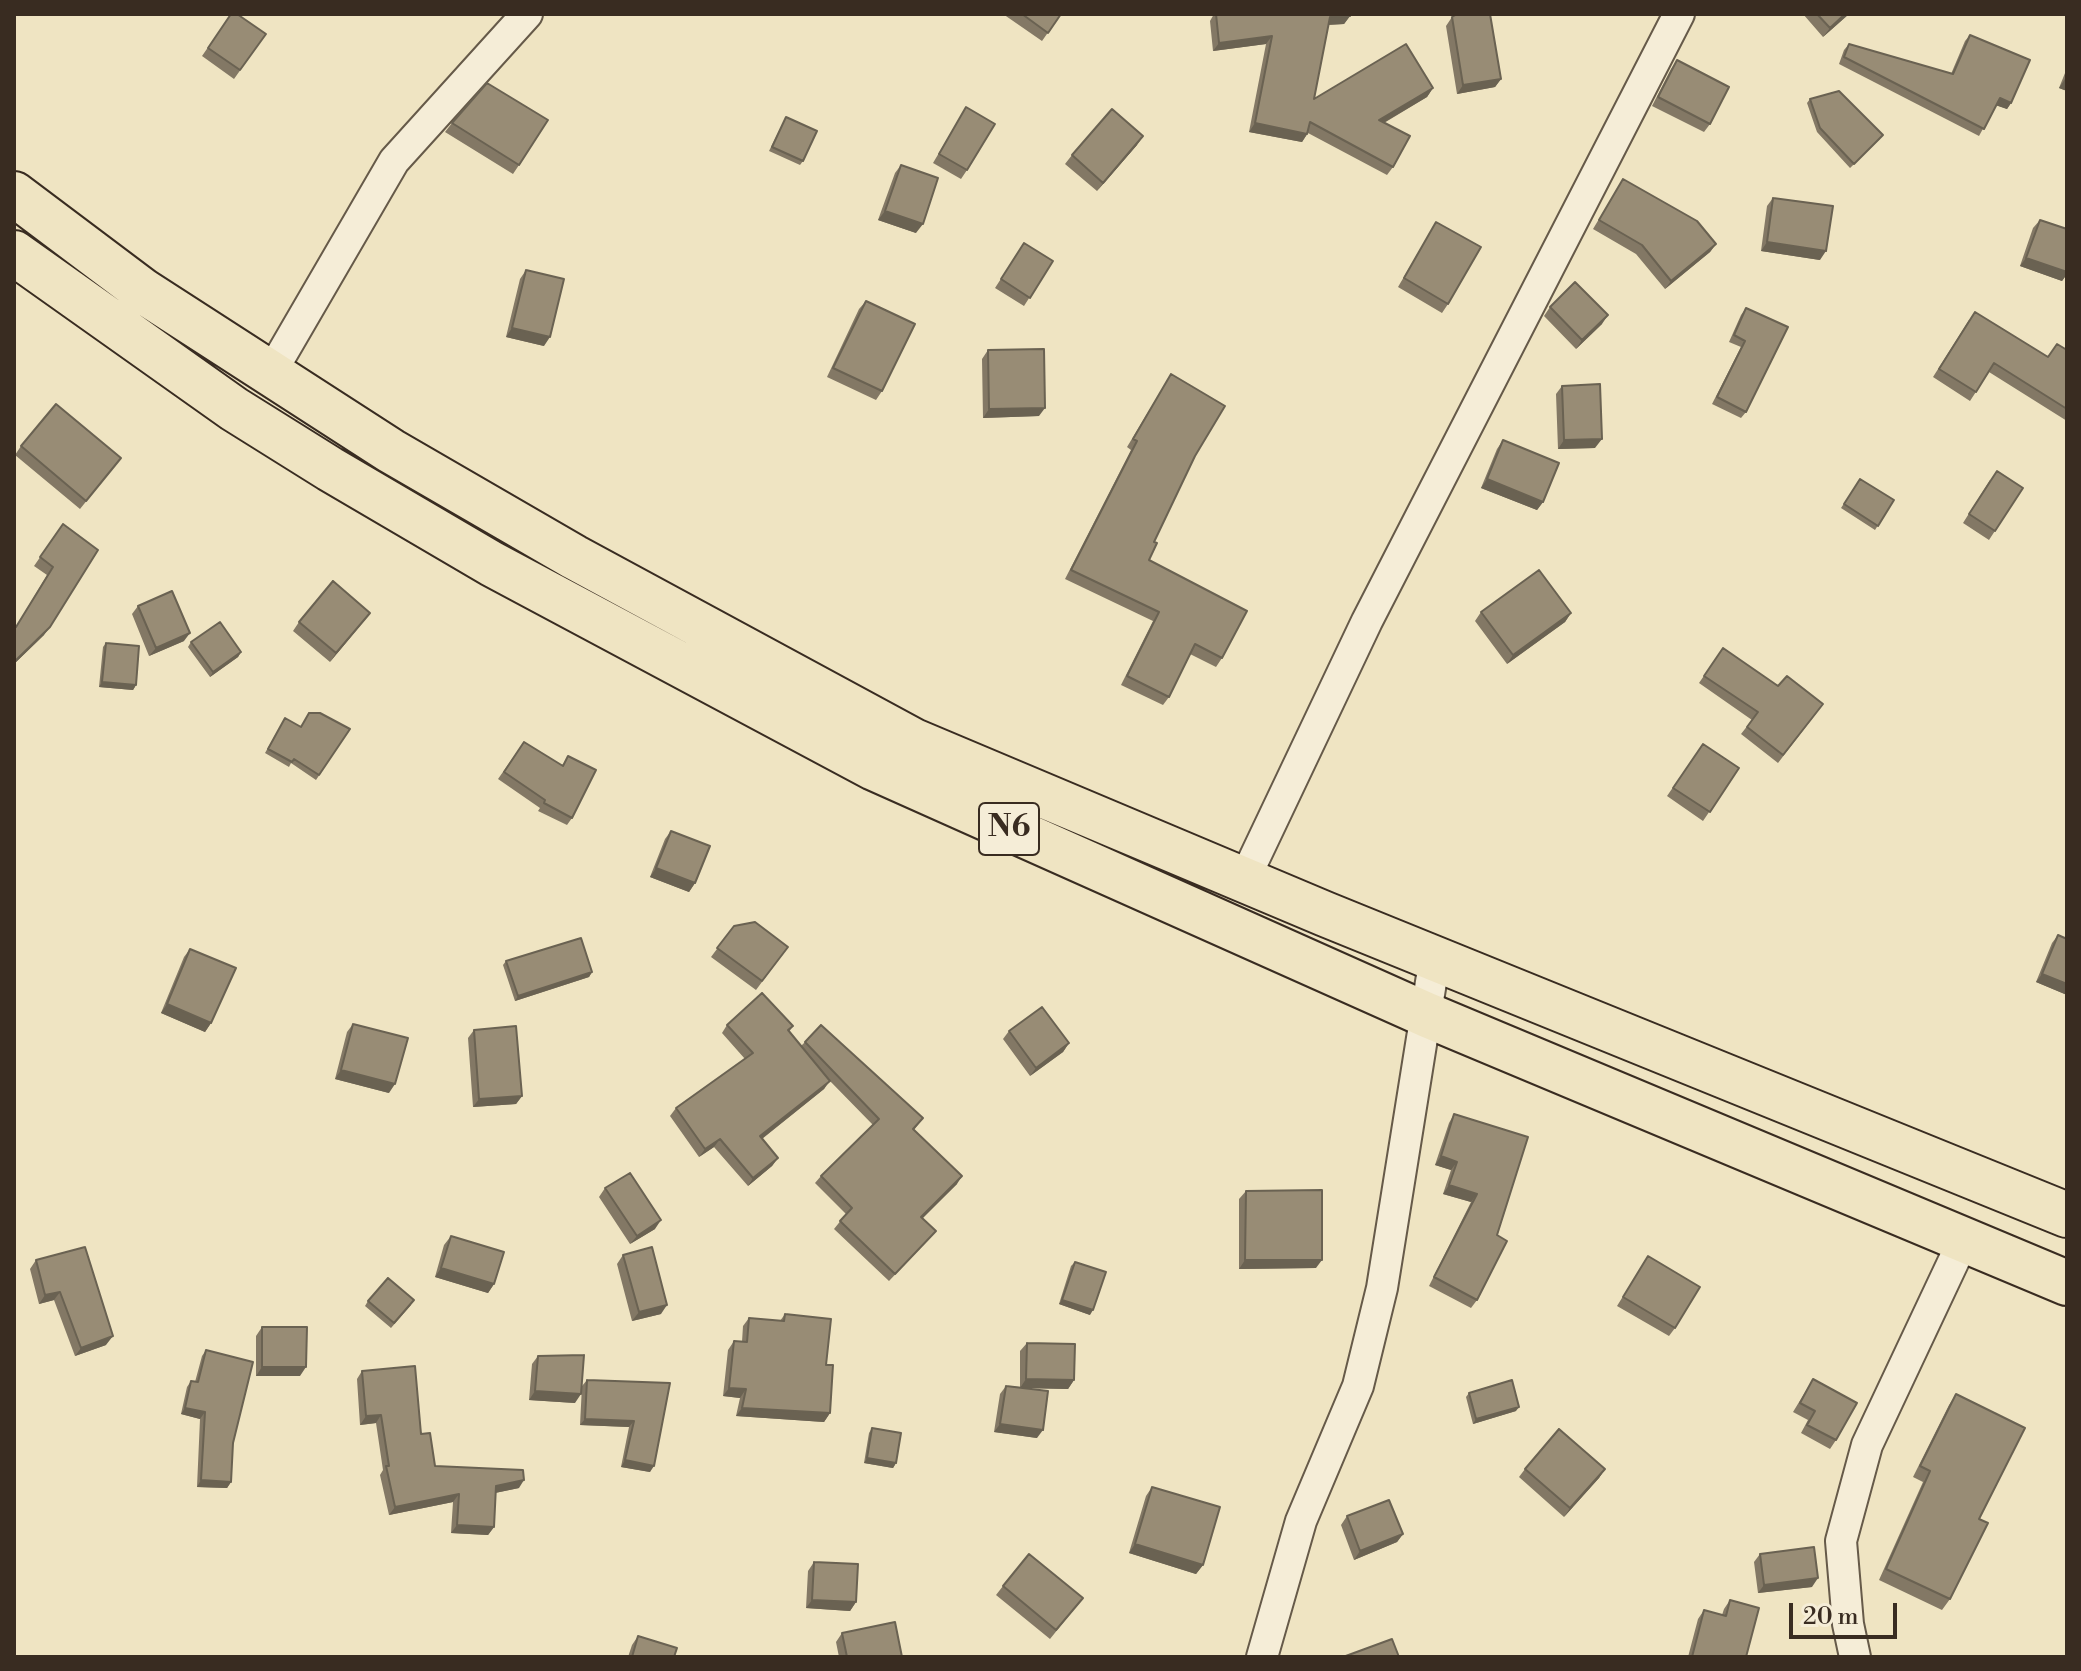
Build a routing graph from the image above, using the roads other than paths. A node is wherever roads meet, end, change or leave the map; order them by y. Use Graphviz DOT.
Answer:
graph roads {
  1 [pos="527,14"];
  2 [pos="1679,14"];
  3 [pos="14,194"];
  4 [pos="14,253"];
  5 [pos="269,376"];
  6 [pos="1244,880"];
  7 [pos="1435,957"];
  8 [pos="1427,1015"];
  9 [pos="2067,1215"];
  10 [pos="1964,1239"];
  11 [pos="2067,1283"];
  12 [pos="1262,1657"];
  13 [pos="1855,1657"];
  1 -- 5 [label="street"];
  2 -- 6 [label="street"];
  3 -- 5 [label="highway, N6"];
  4 -- 8 [label="highway, N6"];
  5 -- 6 [label="highway, N6"];
  6 -- 7 [label="highway, N6"];
  7 -- 8 [label="street"];
  7 -- 9 [label="highway, N6"];
  8 -- 10 [label="highway, N6"];
  8 -- 12 [label="street"];
  10 -- 11 [label="highway, N6"];
  10 -- 13 [label="street"];
}
